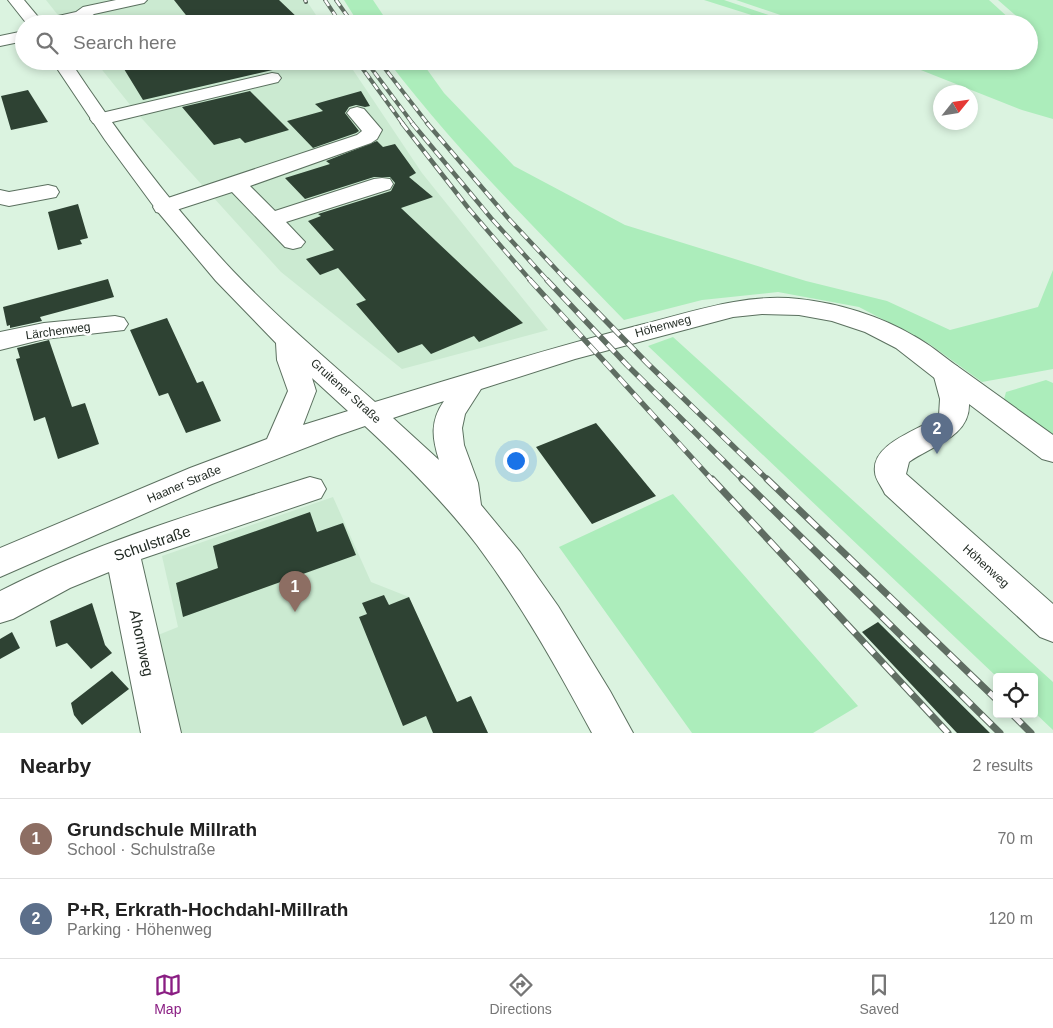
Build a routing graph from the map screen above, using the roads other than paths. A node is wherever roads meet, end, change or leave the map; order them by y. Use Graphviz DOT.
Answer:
graph roads {
  1 [pos="16,0"];
  2 [pos="140,0"];
  3 [pos="28,15"];
  4 [pos="86,15"];
  5 [pos="15,38"];
  6 [pos="0,41"];
  7 [pos="67,70"];
  8 [pos="272,78"];
  9 [pos="357,113"];
  10 [pos="100,119"];
  11 [pos="236,184"];
  12 [pos="382,184"];
  13 [pos="48,192"];
  14 [pos="0,197"];
  15 [pos="164,207"];
  16 [pos="270,220"];
  17 [pos="293,242"];
  18 [pos="116,324"];
  19 [pos="289,340"];
  20 [pos="0,341"];
  21 [pos="947,373"];
  22 [pos="471,383"];
  23 [pos="372,414"];
  24 [pos="279,445"];
  25 [pos="1053,451"];
  26 [pos="310,489"];
  27 [pos="466,509"];
  28 [pos="122,552"];
  29 [pos="0,563"];
  30 [pos="0,608"];
  31 [pos="1053,626"];
  32 [pos="161,733"];
  33 [pos="613,733"];
  1 -- 3 [label="main road"];
  2 -- 4 [label="main road"];
  5 -- 6 [label="main road"];
  7 -- 10 [label="main road, Gruitener Straße"];
  8 -- 10 [label="main road"];
  9 -- 11 [label="main road"];
  10 -- 15 [label="main road, Gruitener Straße"];
  11 -- 15 [label="main road"];
  11 -- 16 [label="main road"];
  12 -- 16 [label="main road"];
  13 -- 14 [label="main road"];
  15 -- 19 [label="main road, Gruitener Straße"];
  16 -- 17 [label="main road"];
  18 -- 20 [label="main road, Lärchenweg"];
  19 -- 23 [label="main road, Gruitener Straße"];
  19 -- 24 [label="main road"];
  21 -- 22 [label="main road, Höhenweg"];
  21 -- 25 [label="main road, Höhenweg"];
  21 -- 31 [label="main road, Höhenweg"];
  22 -- 23 [label="main road, Höhenweg"];
  22 -- 27 [label="main road"];
  23 -- 24 [label="main road, Haaner Straße"];
  23 -- 27 [label="main road, Gruitener Straße"];
  24 -- 29 [label="main road, Haaner Straße"];
  26 -- 28 [label="main road, Schulstraße"];
  27 -- 33 [label="main road, Gruitener Straße"];
  28 -- 30 [label="main road, Schulstraße"];
  28 -- 32 [label="main road, Ahornweg"];
}
